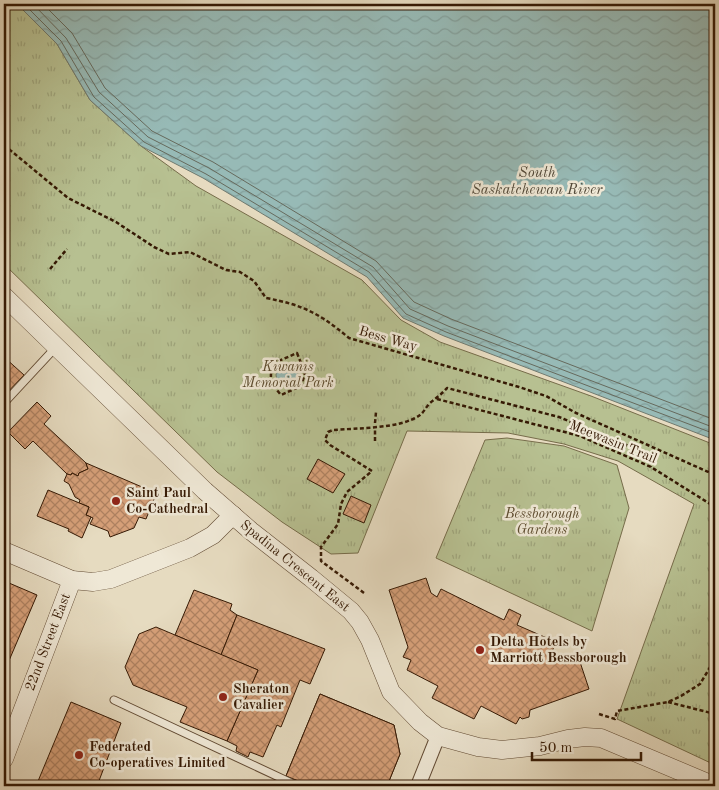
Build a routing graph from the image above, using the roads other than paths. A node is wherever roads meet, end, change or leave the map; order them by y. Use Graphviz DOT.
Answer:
graph roads {
  1 [pos="4,296"];
  2 [pos="56,347"];
  3 [pos="4,403"];
  4 [pos="233,515"];
  5 [pos="4,551"];
  6 [pos="72,580"];
  7 [pos="114,700"];
  8 [pos="438,736"];
  9 [pos="4,758"];
  10 [pos="298,786"];
  11 [pos="418,786"];
  12 [pos="715,786"];
  1 -- 2 [label="street, Spadina Crescent East"];
  2 -- 3 [label="lane"];
  2 -- 4 [label="street, Spadina Crescent East"];
  4 -- 6 [label="street, 22nd Street East"];
  4 -- 8 [label="street, Spadina Crescent East"];
  5 -- 6 [label="street"];
  6 -- 9 [label="street, 22nd Street East"];
  7 -- 10 [label="lane"];
  8 -- 11 [label="street"];
  8 -- 12 [label="street, Spadina Crescent East"];
}
